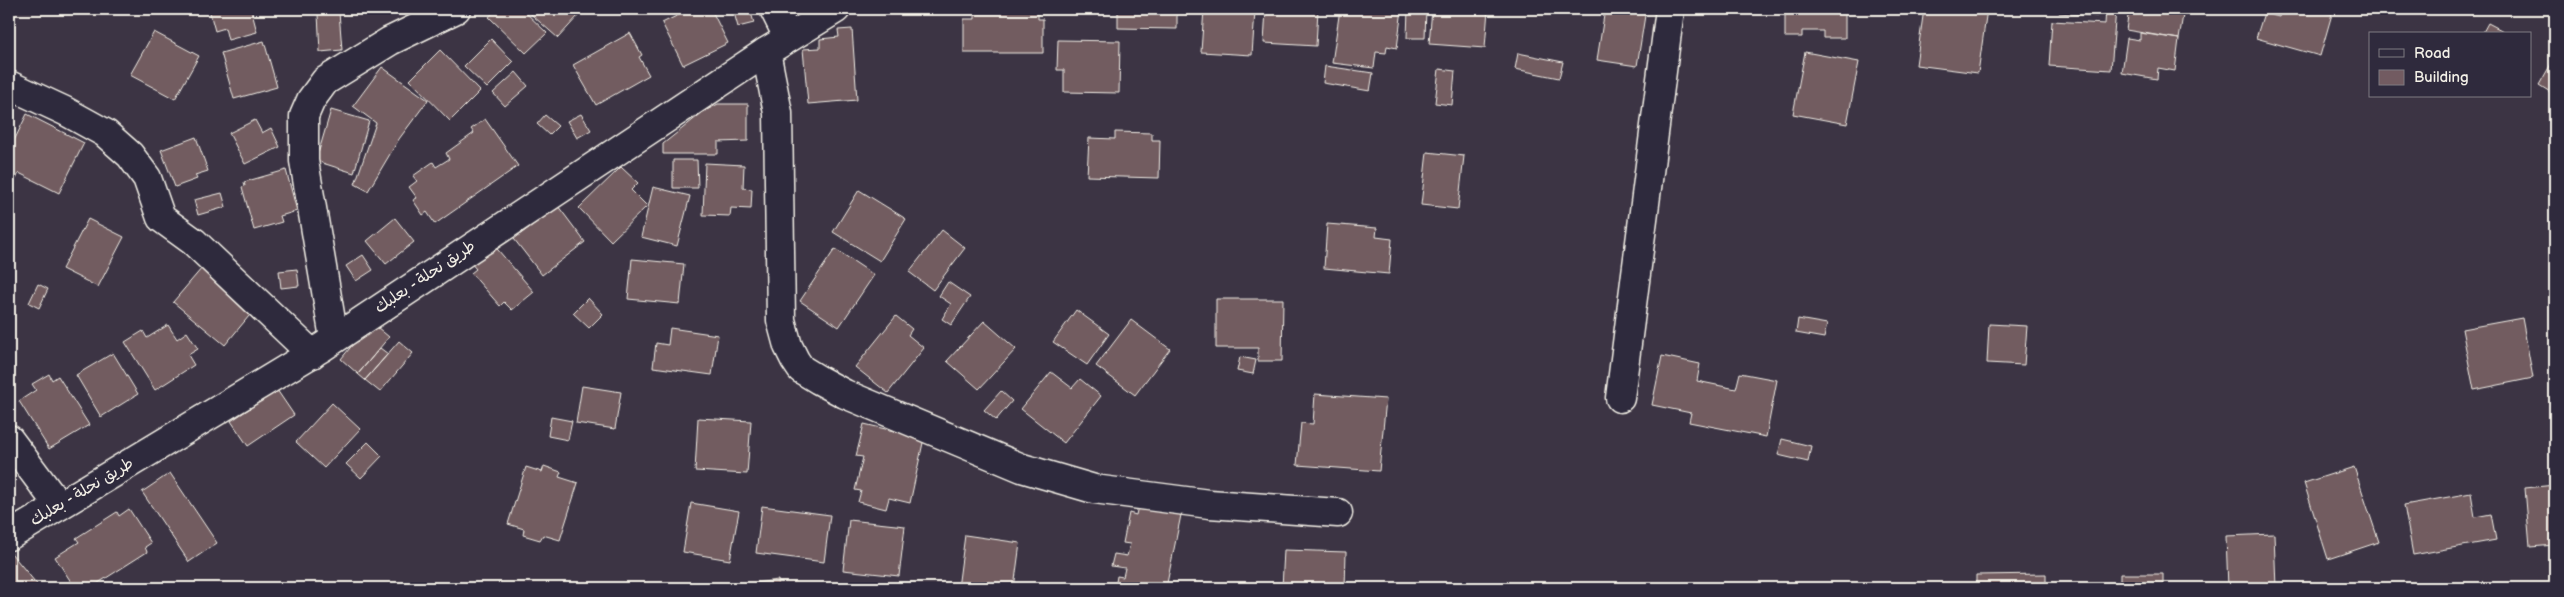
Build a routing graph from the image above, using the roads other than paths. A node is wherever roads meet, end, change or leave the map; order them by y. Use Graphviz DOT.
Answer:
graph roads {
  1 [pos="456,9"];
  2 [pos="774,9"];
  3 [pos="836,9"];
  4 [pos="1670,9"];
  5 [pos="777,44"];
  6 [pos="9,85"];
  7 [pos="334,338"];
  8 [pos="312,354"];
  9 [pos="1620,398"];
  10 [pos="9,439"];
  11 [pos="59,506"];
  12 [pos="1338,513"];
  13 [pos="9,536"];
  1 -- 7 [label="street"];
  2 -- 5 [label="street"];
  3 -- 5 [label="street, طريق نحلة - بعلبك"];
  4 -- 9 [label="street"];
  5 -- 7 [label="street, طريق نحلة - بعلبك"];
  5 -- 12 [label="street"];
  6 -- 8 [label="street"];
  7 -- 8 [label="street, طريق نحلة - بعلبك"];
  8 -- 11 [label="street, طريق نحلة - بعلبك"];
  10 -- 11 [label="street"];
  11 -- 13 [label="street, طريق نحلة - بعلبك"];
}
